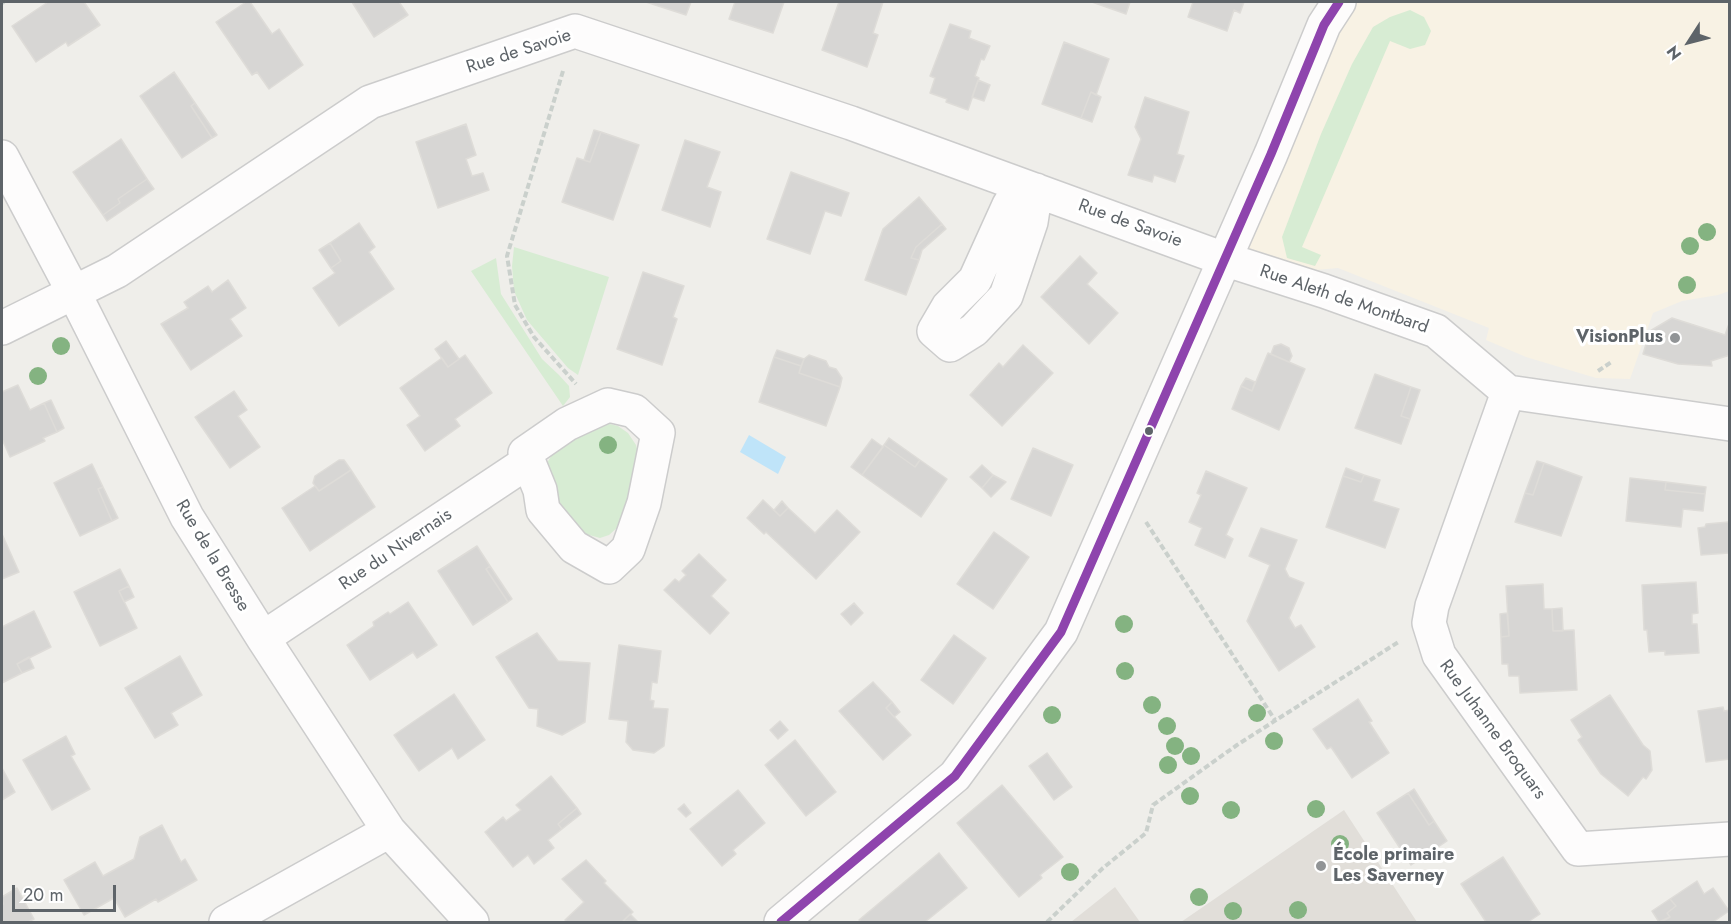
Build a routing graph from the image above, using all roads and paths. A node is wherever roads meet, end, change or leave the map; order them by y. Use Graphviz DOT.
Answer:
graph roads {
  1 [pos="1339,2"];
  2 [pos="575,31"];
  3 [pos="2,157"];
  4 [pos="1224,259"];
  5 [pos="74,293"];
  6 [pos="2,328"];
  7 [pos="1508,392"];
  8 [pos="598,410"];
  9 [pos="1730,424"];
  10 [pos="529,461"];
  11 [pos="1124,488"];
  12 [pos="1429,623"];
  13 [pos="262,638"];
  14 [pos="1275,720"];
  15 [pos="389,831"];
  16 [pos="1730,838"];
  17 [pos="226,922"];
  18 [pos="472,922"];
  19 [pos="781,922"];
  20 [pos="1047,922"];
  1 -- 4 [label="street"];
  2 -- 4 [label="street, Rue de Savoie"];
  2 -- 5 [label="street, Rue de Savoie"];
  2 -- 8 [label="path"];
  3 -- 5 [label="street, Rue de la Bresse"];
  4 -- 7 [label="street, Rue Aleth de Montbard"];
  4 -- 11 [label="street"];
  5 -- 6 [label="street, Rue de Savoie"];
  5 -- 13 [label="street, Rue de la Bresse"];
  7 -- 9 [label="street"];
  7 -- 12 [label="street, Rue Juhanne Broquars"];
  8 -- 10 [label="street, Rue du Nivernais"];
  8 -- 10 [label="street, Rue du Nivernais"];
  10 -- 13 [label="street, Rue du Nivernais"];
  11 -- 14 [label="path"];
  11 -- 19 [label="street"];
  12 -- 14 [label="path"];
  12 -- 16 [label="street, Rue Juhanne Broquars"];
  13 -- 15 [label="street, Rue de la Bresse"];
  14 -- 20 [label="path"];
  15 -- 17 [label="street"];
  15 -- 18 [label="street, Rue de la Bresse"];
}
